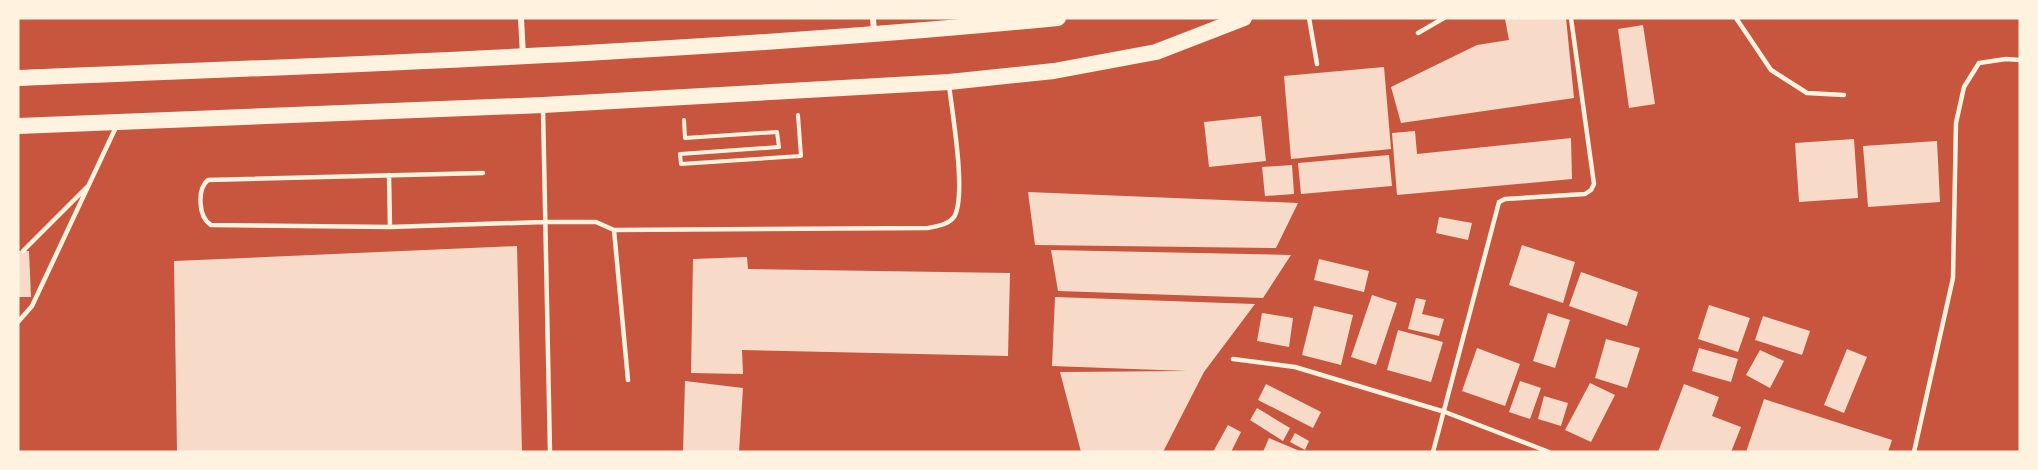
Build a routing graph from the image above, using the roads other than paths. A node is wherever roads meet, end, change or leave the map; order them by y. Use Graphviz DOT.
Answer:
graph roads {
  1 [pos="521,18"];
  2 [pos="1058,18"];
  3 [pos="1244,18"];
  4 [pos="1308,18"];
  5 [pos="1444,18"];
  6 [pos="1571,18"];
  7 [pos="1736,18"];
  8 [pos="874,26"];
  9 [pos="1418,33"];
  10 [pos="524,57"];
  11 [pos="2020,60"];
  12 [pos="1317,64"];
  13 [pos="18,78"];
  14 [pos="949,82"];
  15 [pos="1845,95"];
  16 [pos="543,105"];
  17 [pos="119,121"];
  18 [pos="18,126"];
  19 [pos="483,173"];
  20 [pos="389,175"];
  21 [pos="90,183"];
  22 [pos="544,222"];
  23 [pos="390,227"];
  24 [pos="615,230"];
  25 [pos="23,251"];
  26 [pos="18,322"];
  27 [pos="1233,359"];
  28 [pos="628,380"];
  29 [pos="1445,412"];
  30 [pos="550,452"];
  31 [pos="1433,452"];
  32 [pos="1549,452"];
  33 [pos="1914,452"];
  1 -- 10 [label="street"];
  2 -- 8 [label="highway"];
  3 -- 14 [label="highway"];
  4 -- 12 [label="lane"];
  5 -- 9 [label="lane"];
  6 -- 29 [label="lane"];
  7 -- 15 [label="lane"];
  8 -- 10 [label="highway"];
  10 -- 13 [label="highway"];
  11 -- 33 [label="lane"];
  14 -- 16 [label="highway"];
  14 -- 24 [label="lane"];
  16 -- 17 [label="highway"];
  16 -- 22 [label="lane"];
  17 -- 18 [label="highway"];
  17 -- 21 [label="lane"];
  19 -- 20 [label="lane"];
  20 -- 23 [label="lane"];
  20 -- 23 [label="lane"];
  21 -- 25 [label="lane"];
  21 -- 26 [label="lane"];
  22 -- 23 [label="lane"];
  22 -- 24 [label="lane"];
  22 -- 30 [label="lane"];
  24 -- 28 [label="lane"];
  27 -- 29 [label="lane"];
  29 -- 31 [label="lane"];
  29 -- 32 [label="lane"];
}
